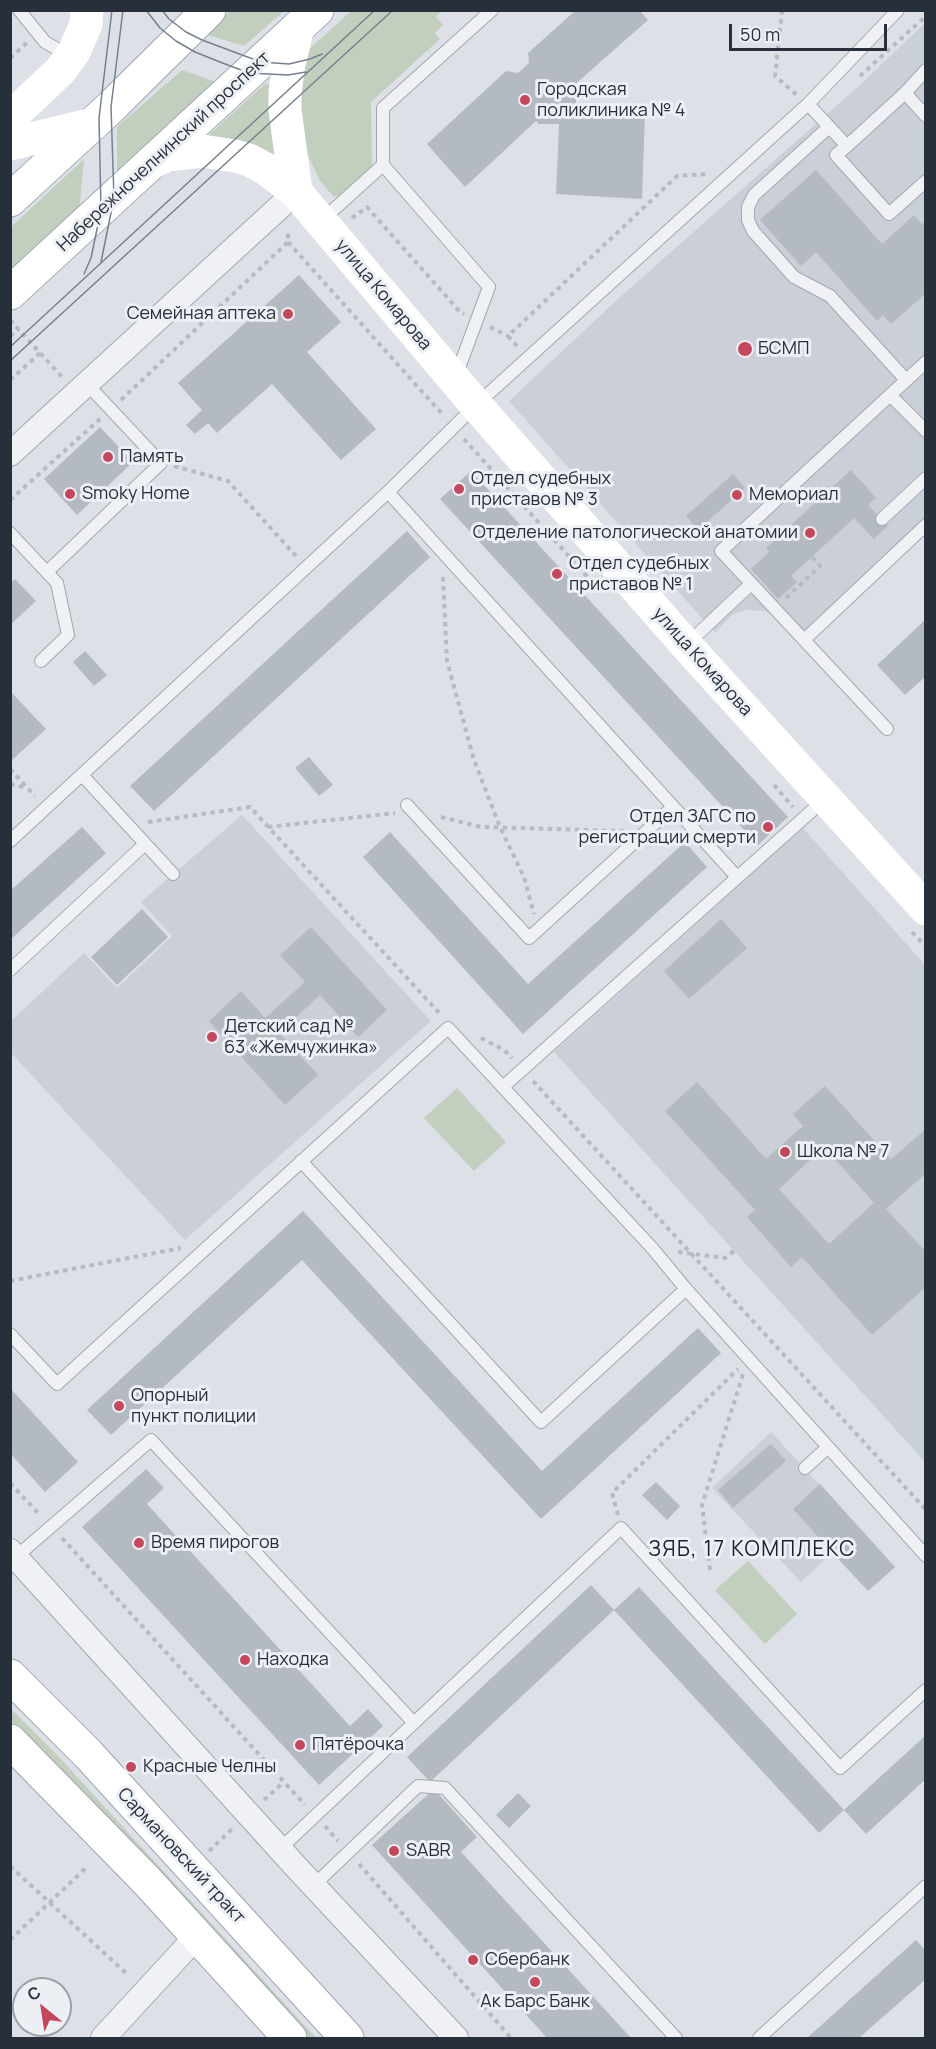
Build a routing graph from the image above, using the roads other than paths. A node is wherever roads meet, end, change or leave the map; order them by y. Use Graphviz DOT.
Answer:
graph roads {
  1 [pos="19,10"];
  2 [pos="87,10"];
  3 [pos="209,10"];
  4 [pos="492,10"];
  5 [pos="898,10"];
  6 [pos="308,19"];
  7 [pos="74,52"];
  8 [pos="926,70"];
  9 [pos="904,93"];
  10 [pos="808,104"];
  11 [pos="926,116"];
  12 [pos="10,118"];
  13 [pos="93,124"];
  14 [pos="829,127"];
  15 [pos="10,144"];
  16 [pos="846,146"];
  17 [pos="151,163"];
  18 [pos="383,165"];
  19 [pos="926,181"];
  20 [pos="10,200"];
  21 [pos="315,209"];
  22 [pos="10,293"];
  23 [pos="926,362"];
  24 [pos="455,380"];
  25 [pos="906,380"];
  26 [pos="82,389"];
  27 [pos="890,395"];
  28 [pos="476,405"];
  29 [pos="926,430"];
  30 [pos="10,454"];
  31 [pos="926,478"];
  32 [pos="388,492"];
  33 [pos="882,519"];
  34 [pos="926,525"];
  35 [pos="10,533"];
  36 [pos="47,572"];
  37 [pos="751,584"];
  38 [pos="804,640"];
  39 [pos="686,645"];
  40 [pos="41,661"];
  41 [pos="887,729"];
  42 [pos="82,775"];
  43 [pos="826,799"];
  44 [pos="673,807"];
  45 [pos="410,808"];
  46 [pos="10,841"];
  47 [pos="146,844"];
  48 [pos="173,874"];
  49 [pos="737,877"];
  50 [pos="926,909"];
  51 [pos="10,970"];
  52 [pos="504,1086"];
  53 [pos="301,1161"];
  54 [pos="686,1289"];
  55 [pos="10,1334"];
  56 [pos="828,1447"];
  57 [pos="805,1468"];
  58 [pos="926,1556"];
  59 [pos="12,1557"];
  60 [pos="10,1676"];
  61 [pos="926,1690"];
  62 [pos="414,1723"];
  63 [pos="10,1741"];
  64 [pos="280,1849"];
  65 [pos="313,1886"];
  66 [pos="926,1886"];
  67 [pos="197,1936"];
  68 [pos="103,2038"];
  69 [pos="290,2038"];
  70 [pos="348,2038"];
  71 [pos="456,2038"];
  72 [pos="676,2038"];
  73 [pos="759,2038"];
  1 -- 7 [label="lane"];
  2 -- 7 [label="main road"];
  3 -- 13 [label="main road"];
  4 -- 18 [label="lane"];
  5 -- 10 [label="lane"];
  6 -- 17 [label="main road, Набережночелнинский проспект"];
  6 -- 21 [label="main road"];
  7 -- 12 [label="main road"];
  8 -- 9 [label="lane"];
  9 -- 11 [label="lane"];
  9 -- 16 [label="lane"];
  10 -- 14 [label="lane"];
  10 -- 28 [label="lane"];
  13 -- 15 [label="main road"];
  13 -- 20 [label="main road"];
  14 -- 16 [label="lane"];
  14 -- 25 [label="lane"];
  16 -- 19 [label="lane"];
  17 -- 21 [label="main road, улица Комарова"];
  17 -- 22 [label="main road, Набережночелнинский проспект"];
  18 -- 21 [label="lane"];
  18 -- 24 [label="lane"];
  21 -- 24 [label="main road, улица Комарова"];
  21 -- 26 [label="street"];
  23 -- 25 [label="lane"];
  24 -- 28 [label="main road, улица Комарова"];
  25 -- 27 [label="lane"];
  26 -- 30 [label="street"];
  26 -- 36 [label="lane"];
  27 -- 29 [label="lane"];
  27 -- 37 [label="lane"];
  28 -- 32 [label="lane"];
  28 -- 39 [label="main road, улица Комарова"];
  31 -- 33 [label="lane"];
  32 -- 42 [label="lane"];
  32 -- 44 [label="lane"];
  34 -- 38 [label="lane"];
  35 -- 36 [label="lane"];
  36 -- 40 [label="lane"];
  37 -- 38 [label="lane"];
  37 -- 39 [label="lane"];
  38 -- 41 [label="lane"];
  39 -- 43 [label="main road, улица Комарова"];
  42 -- 46 [label="lane"];
  42 -- 47 [label="lane"];
  43 -- 49 [label="lane"];
  43 -- 50 [label="main road, улица Комарова"];
  44 -- 45 [label="lane"];
  44 -- 49 [label="lane"];
  47 -- 48 [label="lane"];
  47 -- 51 [label="lane"];
  49 -- 52 [label="lane"];
  52 -- 53 [label="lane"];
  52 -- 54 [label="lane"];
  53 -- 54 [label="lane"];
  53 -- 55 [label="lane"];
  54 -- 56 [label="lane"];
  56 -- 57 [label="lane"];
  56 -- 58 [label="lane"];
  59 -- 62 [label="lane"];
  59 -- 64 [label="street"];
  60 -- 70 [label="main road, Сармановский тракт"];
  61 -- 62 [label="lane"];
  62 -- 64 [label="lane"];
  63 -- 67 [label="main road"];
  64 -- 65 [label="street"];
  65 -- 71 [label="street"];
  65 -- 72 [label="lane"];
  66 -- 73 [label="lane"];
  67 -- 68 [label="street"];
  67 -- 69 [label="main road"];
}
